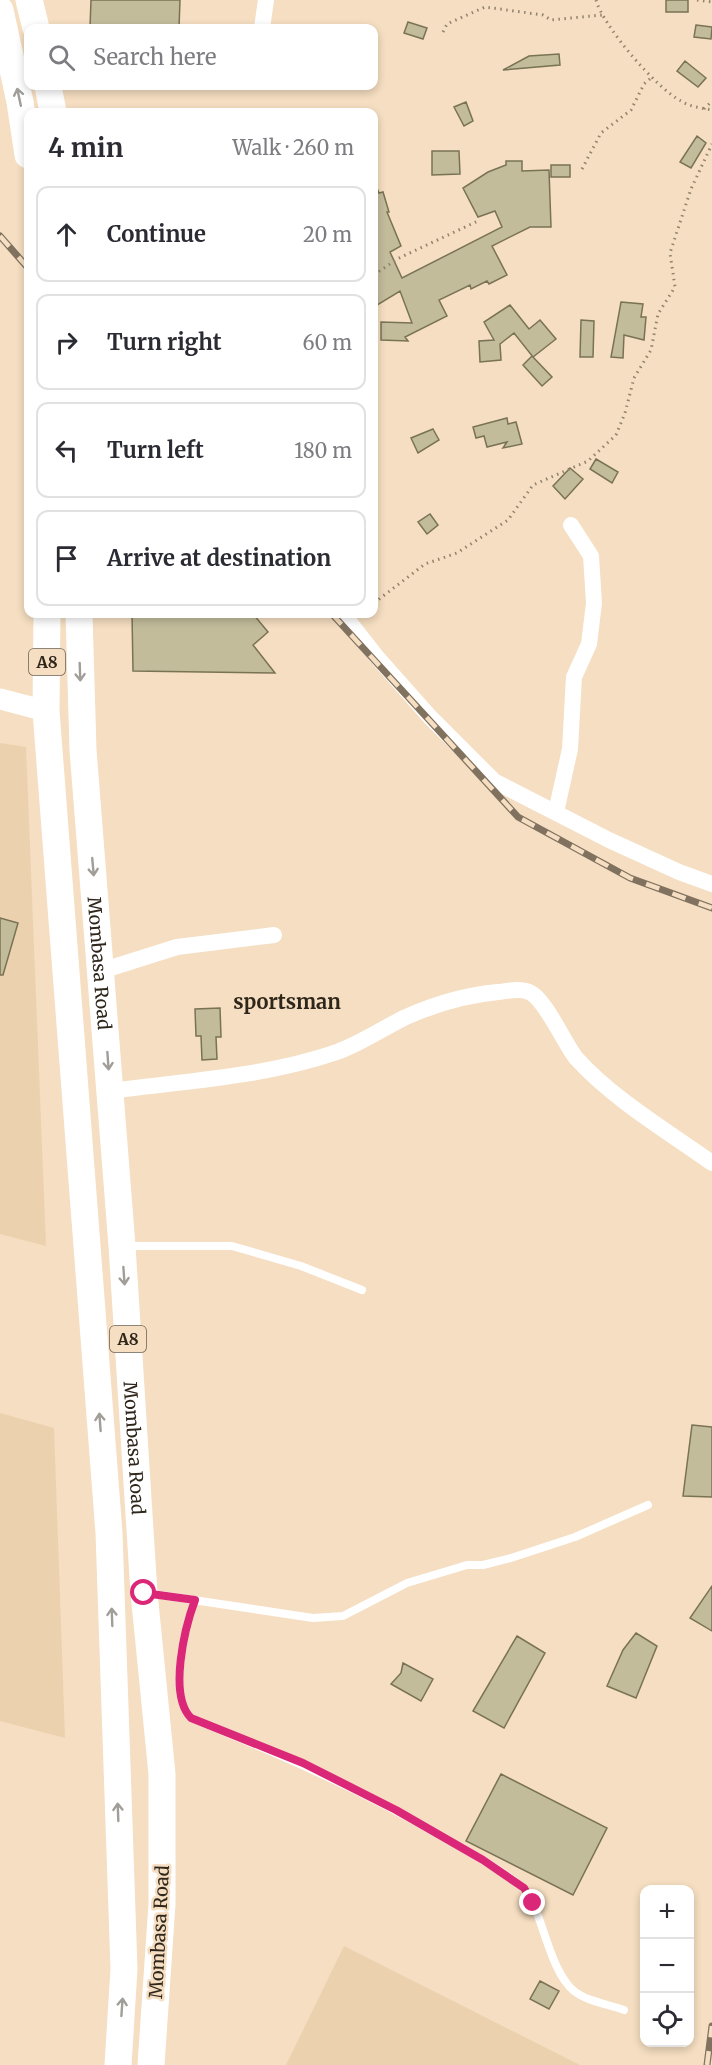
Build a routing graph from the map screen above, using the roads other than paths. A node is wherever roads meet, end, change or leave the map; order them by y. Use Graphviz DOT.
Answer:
graph roads {
  1 [pos="29,0"];
  2 [pos="266,0"];
  3 [pos="0,10"];
  4 [pos="35,24"];
  5 [pos="263,24"];
  6 [pos="49,90"];
  7 [pos="52,108"];
  8 [pos="24,125"];
  9 [pos="571,525"];
  10 [pos="47,618"];
  11 [pos="79,618"];
  12 [pos="346,618"];
  13 [pos="0,699"];
  14 [pos="46,711"];
  15 [pos="556,812"];
  16 [pos="712,884"];
  17 [pos="274,935"];
  18 [pos="101,970"];
  19 [pos="110,1091"];
  20 [pos="712,1163"];
  21 [pos="122,1246"];
  22 [pos="362,1290"];
  23 [pos="648,1505"];
  24 [pos="144,1593"];
  25 [pos="195,1600"];
  26 [pos="624,2010"];
  27 [pos="118,2065"];
  28 [pos="151,2065"];
  1 -- 4 [label="highway"];
  2 -- 5 [label="street"];
  8 -- 3 [label="highway, one-way"];
  6 -- 7 [label="highway"];
  9 -- 15 [label="street"];
  10 -- 14 [label="highway, Mombasa Road / A8"];
  11 -- 18 [label="highway, Mombasa Road / A8, one-way"];
  12 -- 15 [label="street"];
  13 -- 14 [label="street"];
  27 -- 14 [label="highway, Mombasa Road / A8, one-way"];
  15 -- 16 [label="street"];
  17 -- 18 [label="street"];
  18 -- 19 [label="highway, Mombasa Road / A8, one-way"];
  19 -- 20 [label="street"];
  19 -- 21 [label="highway, Mombasa Road / A8"];
  21 -- 22 [label="lane"];
  21 -- 24 [label="highway, Mombasa Road / A8, one-way"];
  23 -- 25 [label="lane"];
  24 -- 25 [label="lane"];
  24 -- 28 [label="highway, Mombasa Road / A8"];
  25 -- 26 [label="lane"];
}
